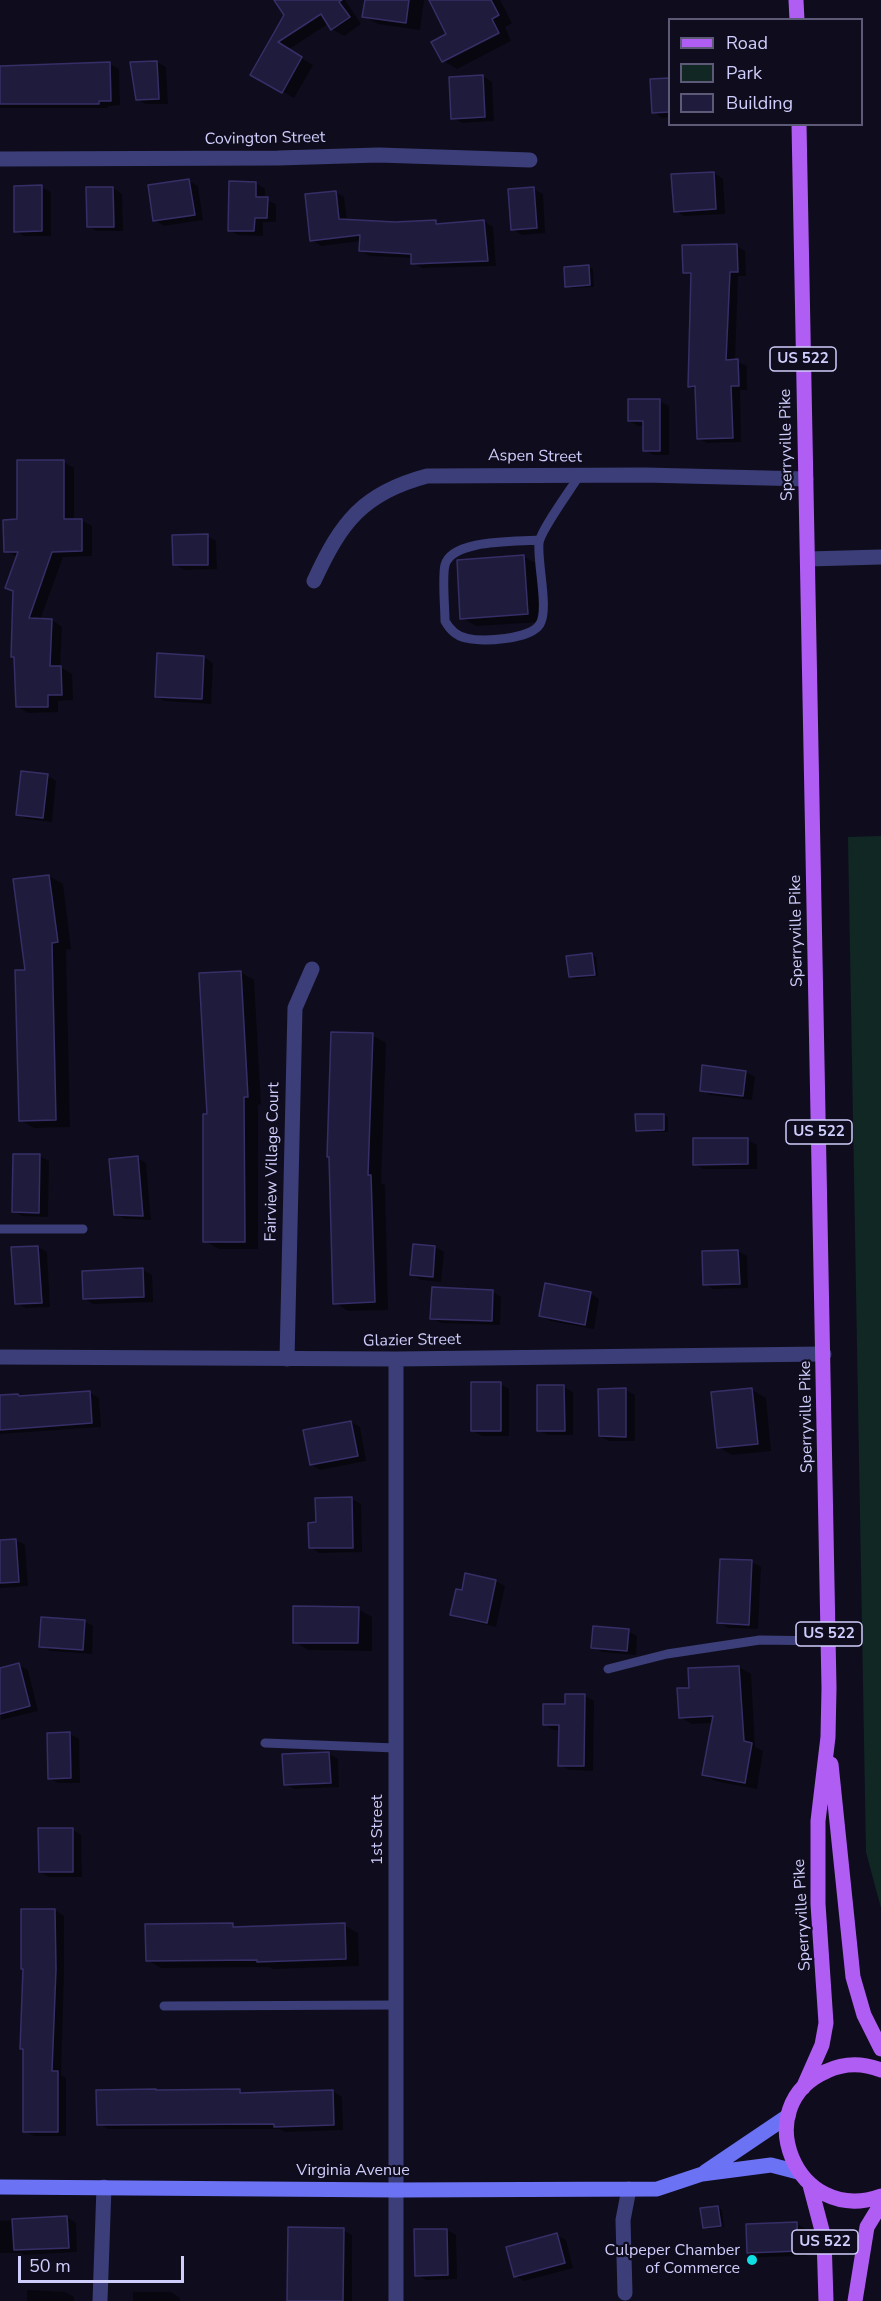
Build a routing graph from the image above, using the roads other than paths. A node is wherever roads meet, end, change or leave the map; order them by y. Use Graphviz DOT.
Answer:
graph roads {
  1 [pos="796,0"];
  2 [pos="797,18"];
  3 [pos="799,126"];
  4 [pos="0,159"];
  5 [pos="530,160"];
  6 [pos="579,476"];
  7 [pos="806,479"];
  8 [pos="538,540"];
  9 [pos="881,557"];
  10 [pos="808,559"];
  11 [pos="314,581"];
  12 [pos="312,969"];
  13 [pos="0,1229"];
  14 [pos="84,1229"];
  15 [pos="824,1354"];
  16 [pos="0,1357"];
  17 [pos="287,1359"];
  18 [pos="396,1359"];
  19 [pos="829,1641"];
  20 [pos="608,1669"];
  21 [pos="828,1737"];
  22 [pos="264,1743"];
  23 [pos="396,1748"];
  24 [pos="164,2006"];
  25 [pos="397,2006"];
  26 [pos="881,2049"];
  27 [pos="881,2070"];
  28 [pos="802,2088"];
  29 [pos="788,2116"];
  30 [pos="798,2172"];
  31 [pos="702,2174"];
  32 [pos="810,2185"];
  33 [pos="0,2187"];
  34 [pos="104,2187"];
  35 [pos="629,2189"];
  36 [pos="396,2190"];
  37 [pos="881,2196"];
  38 [pos="881,2204"];
  39 [pos="625,2293"];
  40 [pos="100,2301"];
  41 [pos="396,2301"];
  42 [pos="826,2301"];
  43 [pos="855,2301"];
  1 -- 2 [label="main road"];
  3 -- 7 [label="main road, Sperryville Pike / US 522"];
  4 -- 5 [label="street, Covington Street"];
  6 -- 7 [label="street, Aspen Street"];
  6 -- 8 [label="lane"];
  6 -- 11 [label="street, Aspen Street"];
  7 -- 10 [label="main road, Sperryville Pike / US 522"];
  8 -- 8 [label="lane"];
  9 -- 10 [label="street"];
  10 -- 15 [label="main road, Sperryville Pike / US 522"];
  12 -- 17 [label="street, Fairview Village Court"];
  13 -- 14 [label="lane"];
  15 -- 18 [label="street, Glazier Street"];
  15 -- 19 [label="main road, Sperryville Pike / US 522"];
  16 -- 17 [label="street, Glazier Street"];
  17 -- 18 [label="street, Glazier Street"];
  18 -- 23 [label="street, 1st Street"];
  19 -- 20 [label="lane"];
  19 -- 21 [label="main road, Sperryville Pike / US 522"];
  21 -- 26 [label="main road, Sperryville Pike / US 522"];
  21 -- 28 [label="main road, Sperryville Pike / US 522"];
  22 -- 23 [label="lane"];
  23 -- 25 [label="street, 1st Street"];
  24 -- 25 [label="lane"];
  25 -- 36 [label="street, 1st Street"];
  27 -- 28 [label="main road"];
  28 -- 29 [label="main road, US 522"];
  29 -- 30 [label="main road, US 522"];
  29 -- 31 [label="street, Virginia Avenue"];
  30 -- 31 [label="street, Virginia Avenue"];
  30 -- 32 [label="main road, US 522"];
  31 -- 35 [label="street, Virginia Avenue"];
  32 -- 37 [label="main road"];
  32 -- 42 [label="main road, US 522"];
  33 -- 34 [label="street, Virginia Avenue"];
  34 -- 36 [label="street, Virginia Avenue"];
  34 -- 40 [label="street"];
  35 -- 36 [label="street, Virginia Avenue"];
  35 -- 39 [label="street"];
  36 -- 41 [label="street, 1st Street"];
  38 -- 43 [label="main road, US 522"];
}
